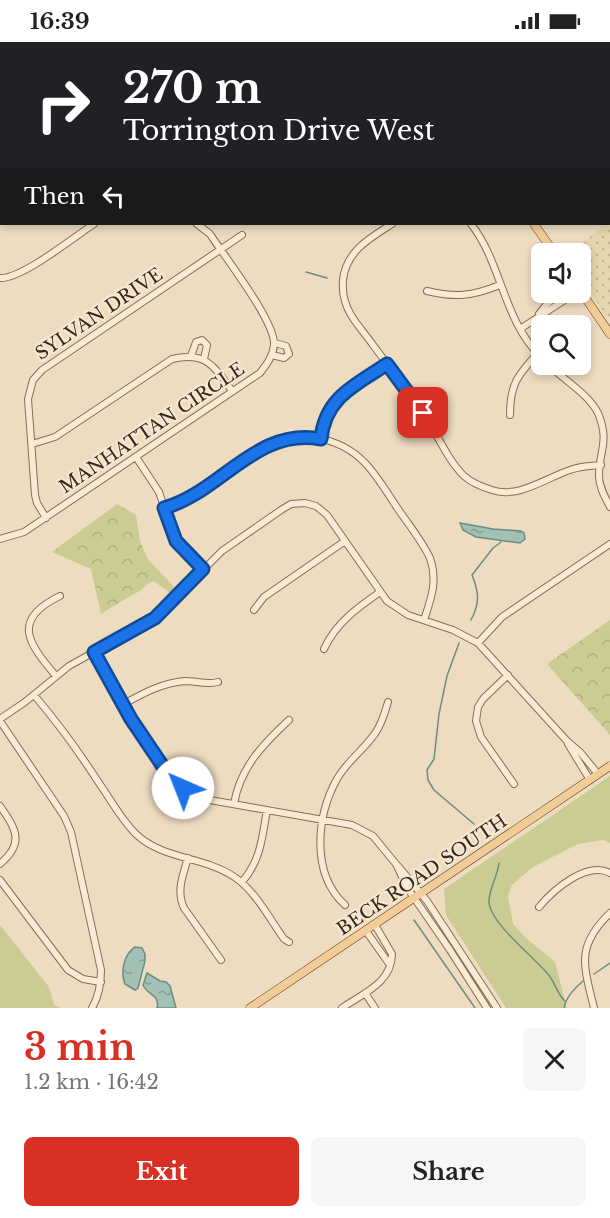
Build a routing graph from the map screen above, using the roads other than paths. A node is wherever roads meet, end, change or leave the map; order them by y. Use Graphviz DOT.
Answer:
graph roads {
  1 [pos="92,225"];
  2 [pos="198,225"];
  3 [pos="390,225"];
  4 [pos="472,225"];
  5 [pos="535,225"];
  6 [pos="242,235"];
  7 [pos="547,243"];
  8 [pos="220,250"];
  9 [pos="0,278"];
  10 [pos="500,285"];
  11 [pos="427,291"];
  12 [pos="548,303"];
  13 [pos="559,303"];
  14 [pos="588,303"];
  15 [pos="539,315"];
  16 [pos="531,321"];
  17 [pos="520,329"];
  18 [pos="610,334"];
  19 [pos="275,343"];
  20 [pos="531,345"];
  21 [pos="191,356"];
  22 [pos="272,356"];
  23 [pos="204,359"];
  24 [pos="531,363"];
  25 [pos="387,364"];
  26 [pos="561,375"];
  27 [pos="232,391"];
  28 [pos="510,415"];
  29 [pos="321,439"];
  30 [pos="32,444"];
  31 [pos="136,457"];
  32 [pos="601,465"];
  33 [pos="610,507"];
  34 [pos="164,508"];
  35 [pos="46,518"];
  36 [pos="0,539"];
  37 [pos="345,541"];
  38 [pos="610,544"];
  39 [pos="203,569"];
  40 [pos="380,592"];
  41 [pos="60,596"];
  42 [pos="254,610"];
  43 [pos="424,620"];
  44 [pos="478,643"];
  45 [pos="324,649"];
  46 [pos="94,652"];
  47 [pos="508,675"];
  48 [pos="56,676"];
  49 [pos="218,682"];
  50 [pos="34,695"];
  51 [pos="388,702"];
  52 [pos="122,705"];
  53 [pos="0,720"];
  54 [pos="289,720"];
  55 [pos="567,741"];
  56 [pos="610,766"];
  57 [pos="597,774"];
  58 [pos="590,780"];
  59 [pos="514,784"];
  60 [pos="234,804"];
  61 [pos="0,806"];
  62 [pos="267,810"];
  63 [pos="324,820"];
  64 [pos="188,858"];
  65 [pos="0,864"];
  66 [pos="396,864"];
  67 [pos="610,873"];
  68 [pos="0,880"];
  69 [pos="242,882"];
  70 [pos="422,893"];
  71 [pos="414,899"];
  72 [pos="345,905"];
  73 [pos="539,907"];
  74 [pos="610,913"];
  75 [pos="375,925"];
  76 [pos="366,931"];
  77 [pos="289,942"];
  78 [pos="221,960"];
  79 [pos="390,965"];
  80 [pos="101,982"];
  81 [pos="485,990"];
  82 [pos="364,993"];
  83 [pos="478,994"];
  84 [pos="92,1008"];
  85 [pos="250,1008"];
  86 [pos="342,1008"];
  87 [pos="375,1008"];
  88 [pos="487,1008"];
  89 [pos="497,1008"];
  90 [pos="594,1008"];
  1 -- 9 [label="street"];
  2 -- 8 [label="street"];
  3 -- 25 [label="street"];
  4 -- 10 [label="street"];
  5 -- 7 [label="main road"];
  6 -- 8 [label="street, SYLVAN DRIVE"];
  8 -- 19 [label="street"];
  8 -- 30 [label="street, SYLVAN DRIVE"];
  10 -- 11 [label="street"];
  10 -- 17 [label="street"];
  12 -- 15 [label="street"];
  13 -- 15 [label="street"];
  14 -- 18 [label="main road"];
  16 -- 17 [label="street"];
  17 -- 20 [label="street"];
  19 -- 22 [label="street, MANHATTAN CIRCLE"];
  19 -- 22 [label="street"];
  21 -- 23 [label="street"];
  21 -- 23 [label="street"];
  21 -- 30 [label="street"];
  22 -- 27 [label="street, MANHATTAN CIRCLE"];
  23 -- 27 [label="street"];
  24 -- 28 [label="street"];
  25 -- 29 [label="street"];
  25 -- 32 [label="street"];
  26 -- 32 [label="street"];
  27 -- 31 [label="street, MANHATTAN CIRCLE"];
  29 -- 34 [label="street"];
  29 -- 43 [label="street"];
  30 -- 35 [label="street, SYLVAN DRIVE"];
  31 -- 34 [label="street"];
  31 -- 35 [label="street, MANHATTAN CIRCLE"];
  32 -- 33 [label="street"];
  34 -- 39 [label="street"];
  35 -- 36 [label="street, MANHATTAN CIRCLE"];
  37 -- 39 [label="street"];
  37 -- 40 [label="street"];
  37 -- 42 [label="street"];
  38 -- 44 [label="street"];
  39 -- 46 [label="street"];
  40 -- 43 [label="street"];
  40 -- 45 [label="street"];
  41 -- 48 [label="street"];
  43 -- 44 [label="street"];
  44 -- 47 [label="street"];
  46 -- 48 [label="street"];
  46 -- 52 [label="street"];
  47 -- 55 [label="street"];
  47 -- 59 [label="street"];
  48 -- 50 [label="street"];
  49 -- 52 [label="street"];
  50 -- 53 [label="street"];
  50 -- 64 [label="street"];
  51 -- 63 [label="street"];
  52 -- 60 [label="street"];
  53 -- 80 [label="street"];
  54 -- 60 [label="street"];
  55 -- 57 [label="street"];
  55 -- 58 [label="street"];
  56 -- 57 [label="main road, BECK ROAD SOUTH"];
  57 -- 58 [label="main road, BECK ROAD SOUTH"];
  58 -- 70 [label="main road, BECK ROAD SOUTH"];
  60 -- 62 [label="street"];
  61 -- 65 [label="street"];
  62 -- 63 [label="street"];
  62 -- 69 [label="street"];
  63 -- 66 [label="street"];
  63 -- 72 [label="street"];
  64 -- 69 [label="street"];
  64 -- 78 [label="street"];
  66 -- 70 [label="street"];
  66 -- 71 [label="street"];
  67 -- 73 [label="street"];
  68 -- 80 [label="street"];
  69 -- 77 [label="street"];
  70 -- 71 [label="main road, BECK ROAD SOUTH"];
  70 -- 81 [label="street"];
  71 -- 75 [label="main road, BECK ROAD SOUTH"];
  71 -- 83 [label="street"];
  74 -- 90 [label="street"];
  75 -- 76 [label="main road, BECK ROAD SOUTH"];
  75 -- 79 [label="street"];
  76 -- 79 [label="street"];
  76 -- 85 [label="main road, BECK ROAD SOUTH"];
  79 -- 82 [label="street"];
  80 -- 84 [label="street"];
  81 -- 83 [label="street"];
  81 -- 89 [label="street"];
  82 -- 86 [label="street"];
  82 -- 87 [label="street"];
  83 -- 88 [label="street"];
}
